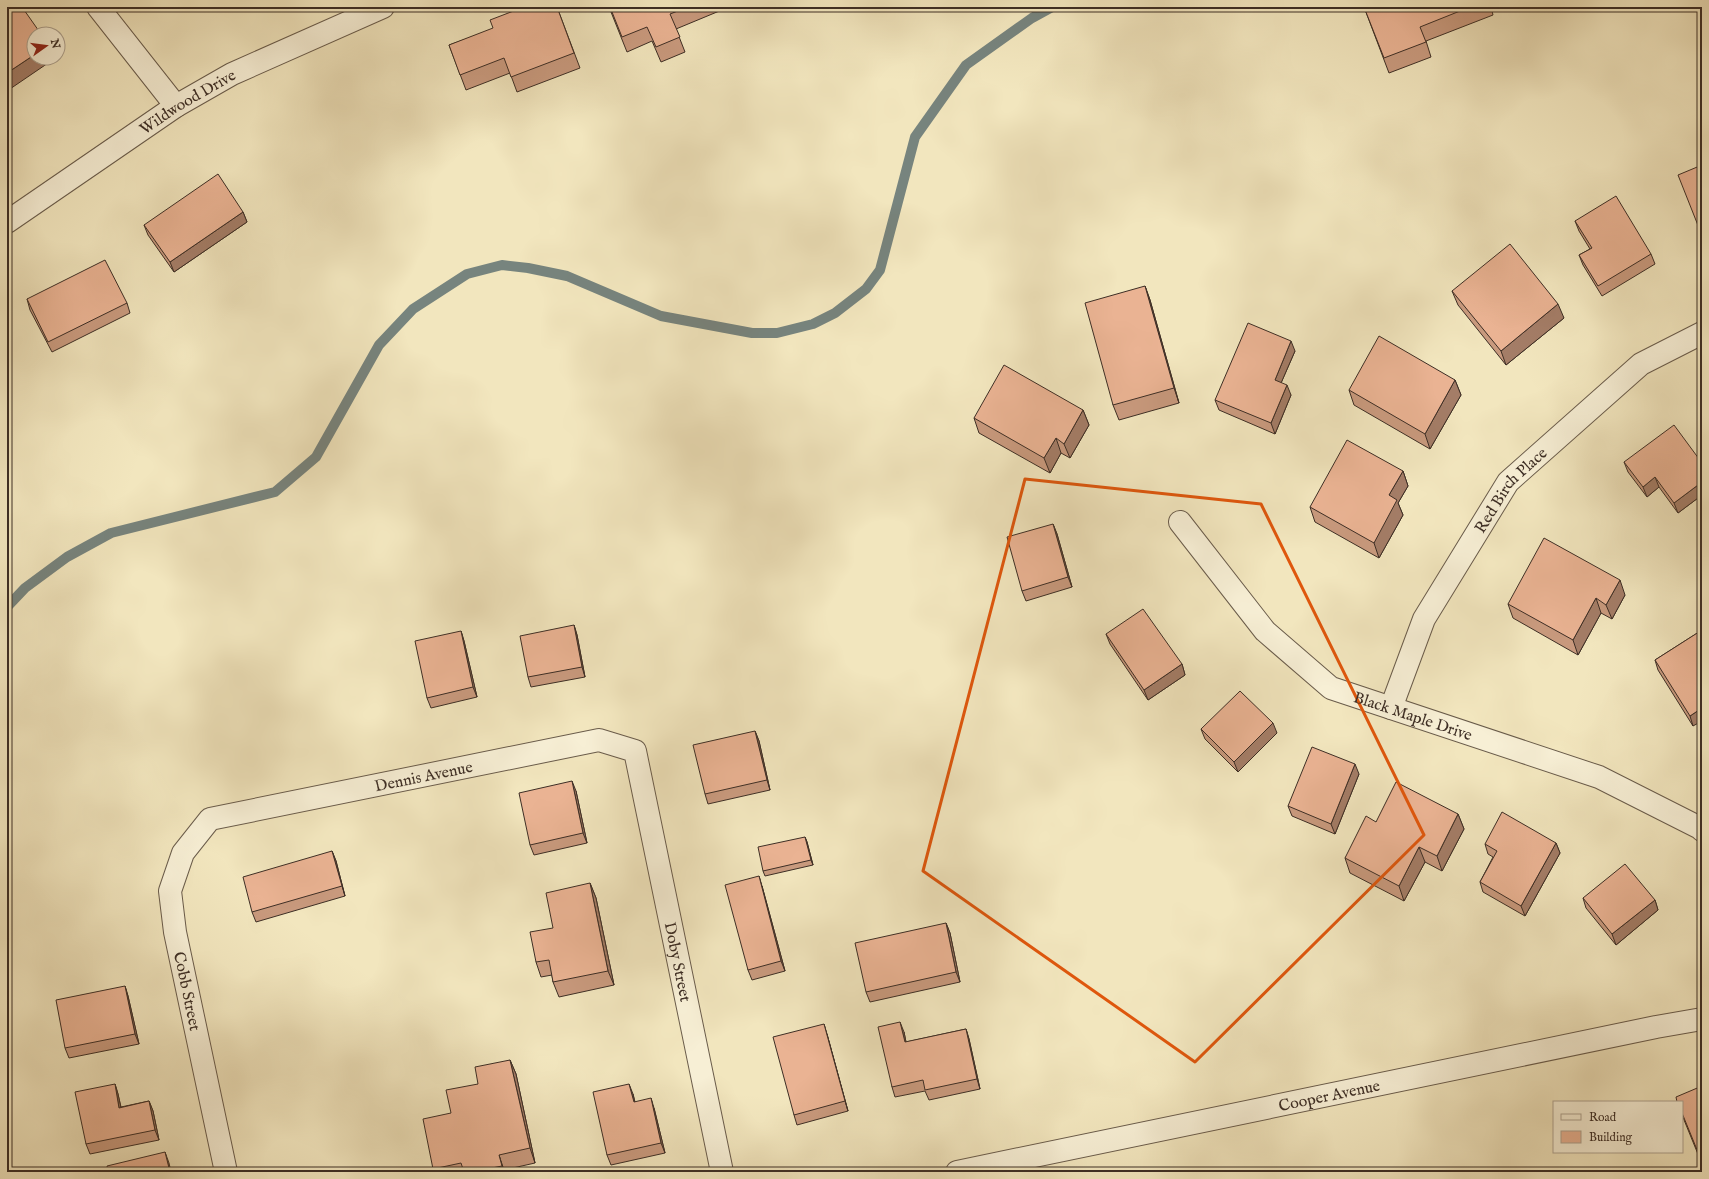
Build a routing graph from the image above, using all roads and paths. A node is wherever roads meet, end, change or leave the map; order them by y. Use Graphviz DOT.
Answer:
graph roads {
  1 [pos="98,7"];
  2 [pos="383,7"];
  3 [pos="176,106"];
  4 [pos="7,222"];
  5 [pos="1702,333"];
  6 [pos="1180,522"];
  7 [pos="1391,708"];
  8 [pos="635,751"];
  9 [pos="210,819"];
  10 [pos="1697,821"];
  11 [pos="1702,1019"];
  12 [pos="226,1172"];
  13 [pos="722,1172"];
  14 [pos="957,1172"];
  1 -- 3 [label="street"];
  2 -- 3 [label="street, Wildwood Drive"];
  3 -- 4 [label="street, Wildwood Drive"];
  5 -- 7 [label="street, Red Birch Place"];
  6 -- 7 [label="street, Black Maple Drive"];
  7 -- 10 [label="street, Black Maple Drive"];
  8 -- 9 [label="street, Dennis Avenue"];
  8 -- 13 [label="street, Doby Street"];
  9 -- 12 [label="street, Cobb Street"];
  11 -- 14 [label="street, Cooper Avenue"];
}
